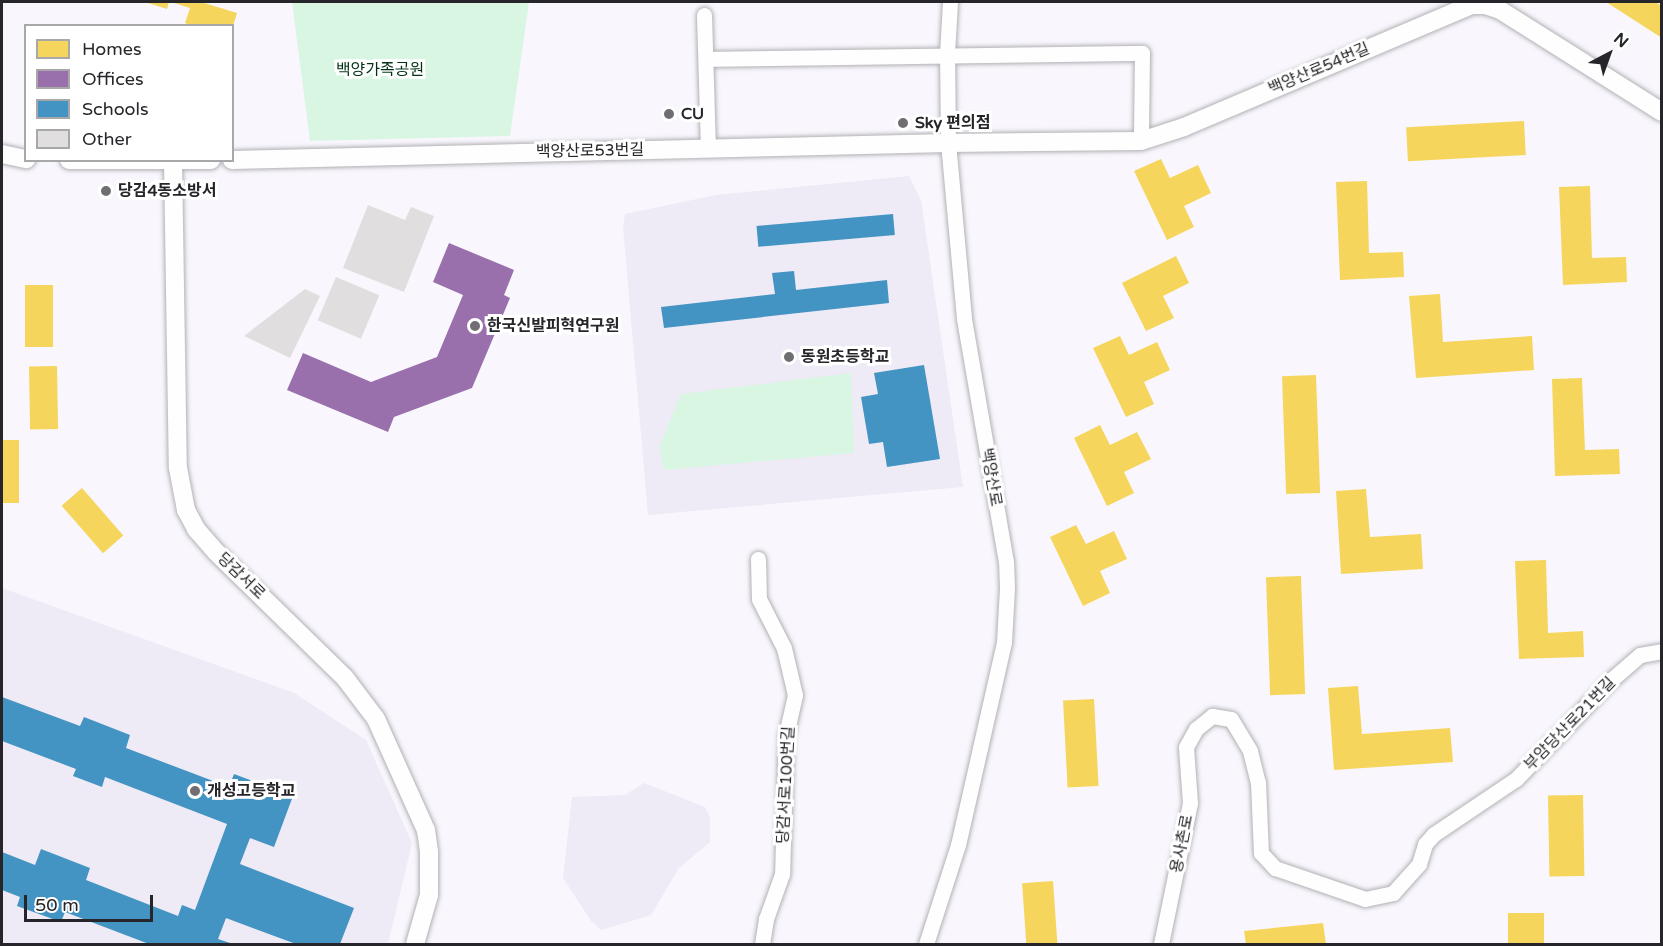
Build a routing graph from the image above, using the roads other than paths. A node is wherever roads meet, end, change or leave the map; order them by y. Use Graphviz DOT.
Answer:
graph roads {
  1 [pos="951,2"];
  2 [pos="704,15"];
  3 [pos="947,54"];
  4 [pos="706,59"];
  5 [pos="1662,112"];
  6 [pos="1141,141"];
  7 [pos="948,143"];
  8 [pos="708,148"];
  9 [pos="2,154"];
  10 [pos="24,159"];
  11 [pos="234,160"];
  12 [pos="172,162"];
  13 [pos="758,559"];
  14 [pos="1662,651"];
  15 [pos="1212,716"];
  16 [pos="415,945"];
  17 [pos="762,945"];
  18 [pos="926,945"];
  19 [pos="1161,945"];
  1 -- 3 [label="street, 백양산로"];
  2 -- 4 [label="street"];
  3 -- 4 [label="street"];
  3 -- 6 [label="street"];
  3 -- 7 [label="street, 백양산로"];
  4 -- 8 [label="street"];
  5 -- 6 [label="street, 백양산로54번길"];
  6 -- 7 [label="street, 백양산로54번길"];
  7 -- 8 [label="street, 백양산로53번길"];
  7 -- 18 [label="street, 백양산로"];
  8 -- 11 [label="street, 백양산로53번길"];
  9 -- 10 [label="street"];
  12 -- 16 [label="street, 당감서로"];
  13 -- 17 [label="street, 당감서로100번길"];
  14 -- 15 [label="street, 부암당산로21번길"];
  15 -- 19 [label="street, 용사촌로"];
}
